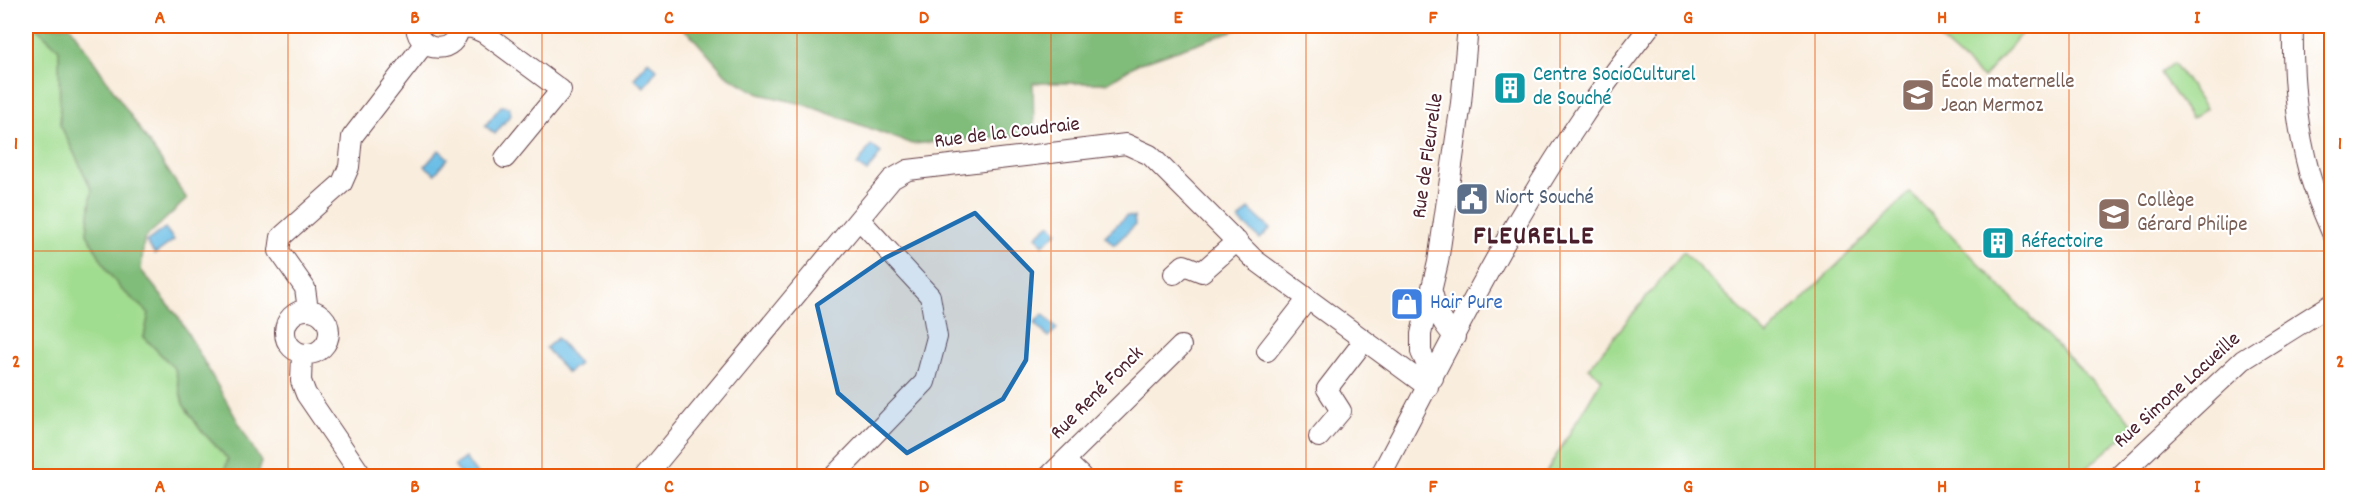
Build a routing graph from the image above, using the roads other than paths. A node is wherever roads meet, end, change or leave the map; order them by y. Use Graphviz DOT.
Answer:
graph roads {
  1 [pos="459,26"];
  2 [pos="1468,26"];
  3 [pos="1650,26"];
  4 [pos="2293,26"];
  5 [pos="420,35"];
  6 [pos="505,158"];
  7 [pos="860,220"];
  8 [pos="2331,233"];
  9 [pos="1237,242"];
  10 [pos="1174,274"];
  11 [pos="1432,292"];
  12 [pos="1308,300"];
  13 [pos="2331,304"];
  14 [pos="308,310"];
  15 [pos="1455,337"];
  16 [pos="1364,340"];
  17 [pos="1181,346"];
  18 [pos="1267,351"];
  19 [pos="302,354"];
  20 [pos="1430,383"];
  21 [pos="1319,437"];
  22 [pos="1065,461"];
  23 [pos="362,477"];
  24 [pos="646,477"];
  25 [pos="834,477"];
  26 [pos="1049,477"];
  27 [pos="1081,477"];
  28 [pos="1380,477"];
  29 [pos="2118,477"];
  1 -- 5 [label="street"];
  1 -- 6 [label="street"];
  2 -- 11 [label="street, Rue de Fleurelle"];
  3 -- 15 [label="street"];
  4 -- 8 [label="street"];
  5 -- 14 [label="street"];
  7 -- 9 [label="street, Rue de la Coudraie"];
  7 -- 24 [label="street, Rue de la Coudraie"];
  7 -- 25 [label="street"];
  9 -- 10 [label="street"];
  9 -- 12 [label="street, Rue de la Coudraie"];
  11 -- 15 [label="street, Rue de Fleurelle"];
  11 -- 20 [label="street, Rue de Fleurelle"];
  12 -- 16 [label="street, Rue de la Coudraie"];
  12 -- 18 [label="street"];
  13 -- 29 [label="street, Rue Simone Lacueille"];
  14 -- 19 [label="street"];
  14 -- 19 [label="street"];
  15 -- 20 [label="street"];
  16 -- 20 [label="street, Rue de la Coudraie"];
  16 -- 21 [label="street"];
  17 -- 22 [label="street, Rue René Fonck"];
  19 -- 23 [label="street"];
  20 -- 28 [label="street"];
  22 -- 26 [label="street, Rue René Fonck"];
  22 -- 27 [label="street"];
}
